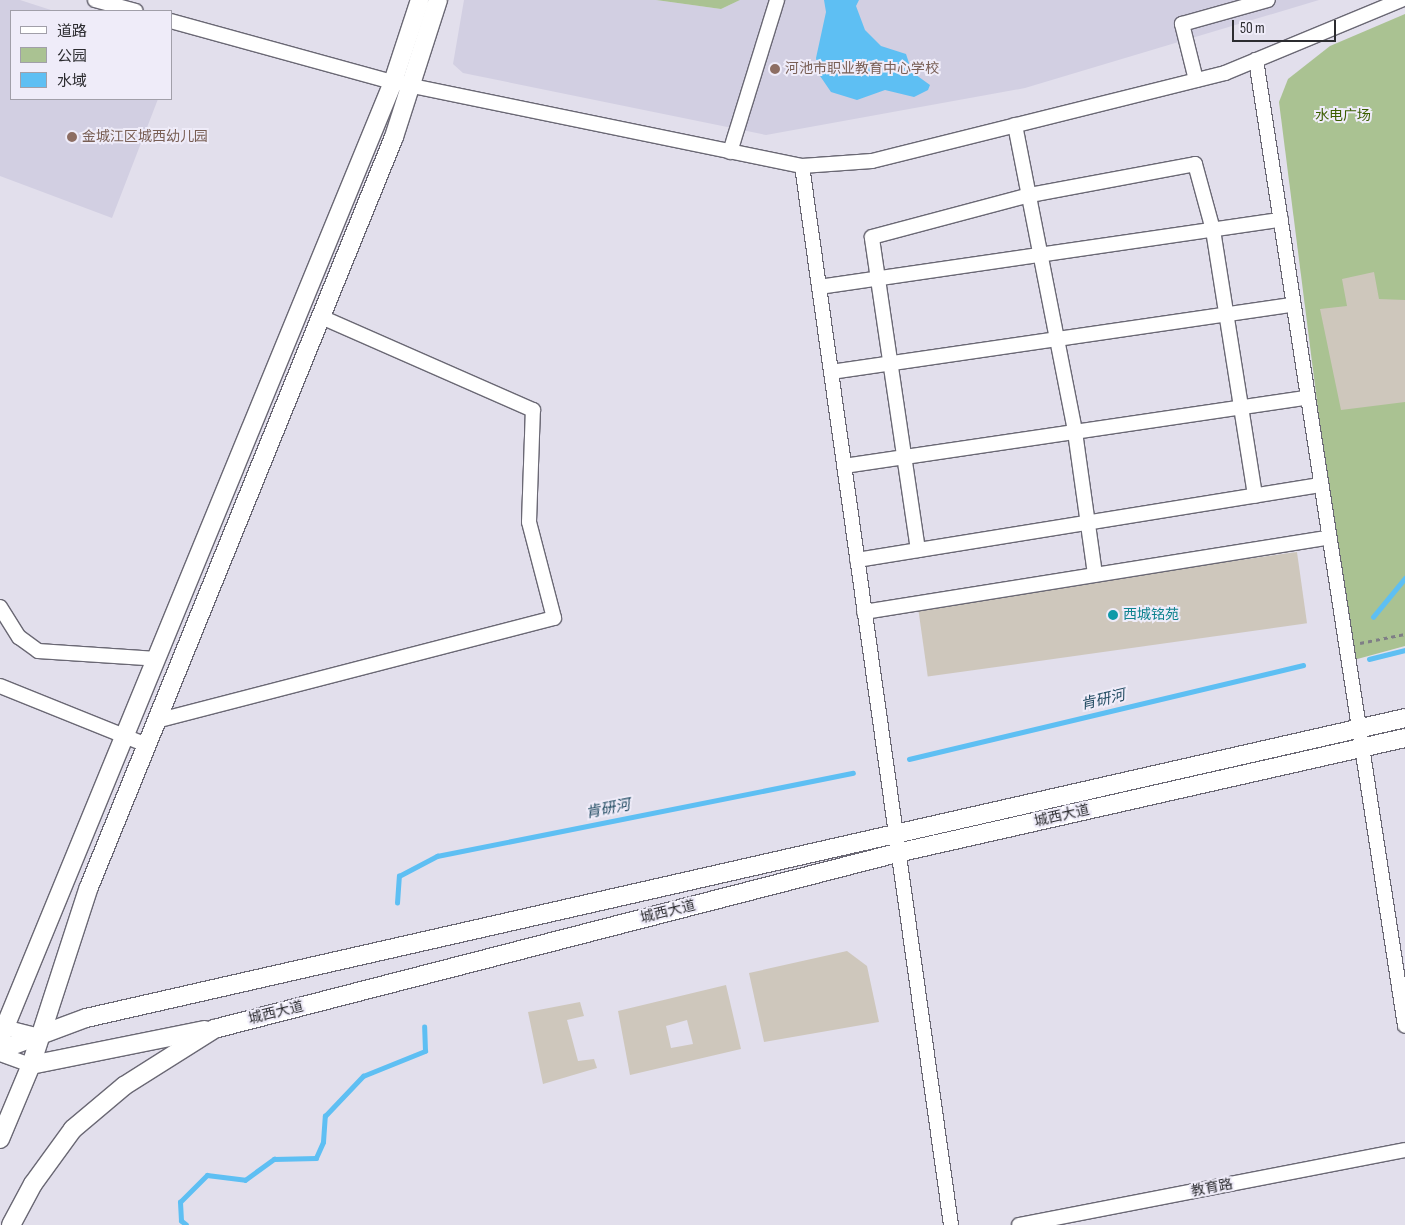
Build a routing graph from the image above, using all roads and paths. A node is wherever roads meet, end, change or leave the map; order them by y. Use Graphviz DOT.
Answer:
graph roads {
  1 [pos="95,0"];
  2 [pos="420,0"];
  3 [pos="438,0"];
  4 [pos="776,0"];
  5 [pos="1268,0"];
  6 [pos="1401,0"];
  7 [pos="132,10"];
  8 [pos="172,21"];
  9 [pos="1256,60"];
  10 [pos="1196,80"];
  11 [pos="393,82"];
  12 [pos="413,86"];
  13 [pos="1015,125"];
  14 [pos="730,152"];
  15 [pos="802,166"];
  16 [pos="1030,195"];
  17 [pos="1281,220"];
  18 [pos="1213,230"];
  19 [pos="1043,255"];
  20 [pos="878,278"];
  21 [pos="819,287"];
  22 [pos="1293,305"];
  23 [pos="1226,315"];
  24 [pos="321,317"];
  25 [pos="1056,339"];
  26 [pos="894,363"];
  27 [pos="831,372"];
  28 [pos="1307,398"];
  29 [pos="1240,408"];
  30 [pos="1075,432"];
  31 [pos="907,457"];
  32 [pos="844,466"];
  33 [pos="1320,485"];
  34 [pos="1255,496"];
  35 [pos="1087,523"];
  36 [pos="1328,538"];
  37 [pos="918,550"];
  38 [pos="857,560"];
  39 [pos="1095,575"];
  40 [pos="0,607"];
  41 [pos="864,612"];
  42 [pos="1405,634"];
  43 [pos="1345,646"];
  44 [pos="157,659"];
  45 [pos="0,686"];
  46 [pos="1405,718"];
  47 [pos="156,721"];
  48 [pos="1357,727"];
  49 [pos="126,736"];
  50 [pos="1405,738"];
  51 [pos="147,745"];
  52 [pos="1361,748"];
  53 [pos="895,833"];
  54 [pos="897,853"];
  55 [pos="1405,1026"];
  56 [pos="214,1029"];
  57 [pos="2,1031"];
  58 [pos="41,1037"];
  59 [pos="0,1052"];
  60 [pos="31,1065"];
  61 [pos="0,1138"];
  62 [pos="1405,1150"];
  63 [pos="11,1225"];
  64 [pos="952,1225"];
  65 [pos="1019,1225"];
  1 -- 7 [label="street"];
  2 -- 11 [label="main road"];
  3 -- 12 [label="main road"];
  4 -- 14 [label="street"];
  5 -- 10 [label="street"];
  6 -- 9 [label="street"];
  8 -- 11 [label="street"];
  9 -- 10 [label="street"];
  9 -- 17 [label="street"];
  10 -- 13 [label="street"];
  11 -- 12 [label="street"];
  11 -- 44 [label="main road"];
  12 -- 14 [label="street"];
  12 -- 24 [label="main road"];
  13 -- 15 [label="street"];
  13 -- 16 [label="street"];
  14 -- 15 [label="street"];
  15 -- 21 [label="street"];
  16 -- 18 [label="street"];
  16 -- 19 [label="street"];
  16 -- 20 [label="street"];
  17 -- 18 [label="street"];
  17 -- 22 [label="street"];
  18 -- 19 [label="street"];
  18 -- 23 [label="street"];
  19 -- 20 [label="street"];
  19 -- 25 [label="street"];
  20 -- 21 [label="street"];
  20 -- 26 [label="street"];
  21 -- 27 [label="street"];
  22 -- 23 [label="street"];
  22 -- 28 [label="street"];
  23 -- 25 [label="street"];
  23 -- 29 [label="street"];
  24 -- 47 [label="main road"];
  24 -- 47 [label="street"];
  25 -- 26 [label="street"];
  25 -- 30 [label="street"];
  26 -- 27 [label="street"];
  26 -- 31 [label="street"];
  27 -- 32 [label="street"];
  28 -- 29 [label="street"];
  28 -- 33 [label="street"];
  29 -- 30 [label="street"];
  29 -- 34 [label="street"];
  30 -- 31 [label="street"];
  30 -- 35 [label="street"];
  31 -- 32 [label="street"];
  31 -- 37 [label="street"];
  32 -- 38 [label="street"];
  33 -- 34 [label="street"];
  33 -- 36 [label="street"];
  34 -- 35 [label="street"];
  35 -- 37 [label="street"];
  35 -- 39 [label="street"];
  36 -- 39 [label="street"];
  36 -- 43 [label="street"];
  37 -- 38 [label="street"];
  38 -- 41 [label="street"];
  39 -- 41 [label="street"];
  40 -- 44 [label="street"];
  41 -- 53 [label="street"];
  42 -- 43 [label="path"];
  43 -- 48 [label="street"];
  44 -- 49 [label="main road"];
  45 -- 49 [label="street"];
  46 -- 48 [label="main road, 城西大道"];
  47 -- 51 [label="main road"];
  48 -- 52 [label="street"];
  48 -- 53 [label="main road, 城西大道"];
  49 -- 51 [label="street"];
  49 -- 57 [label="main road"];
  50 -- 52 [label="main road, 城西大道"];
  51 -- 58 [label="main road"];
  52 -- 54 [label="main road, 城西大道"];
  52 -- 55 [label="street"];
  53 -- 54 [label="street"];
  53 -- 58 [label="main road, 城西大道"];
  54 -- 56 [label="main road, 城西大道"];
  54 -- 64 [label="street"];
  56 -- 60 [label="main road"];
  56 -- 63 [label="main road, 城西大道"];
  57 -- 58 [label="street"];
  58 -- 59 [label="main road, 城西大道"];
  58 -- 60 [label="main road"];
  59 -- 60 [label="street"];
  60 -- 61 [label="main road"];
  62 -- 65 [label="street, 教育路"];
}
